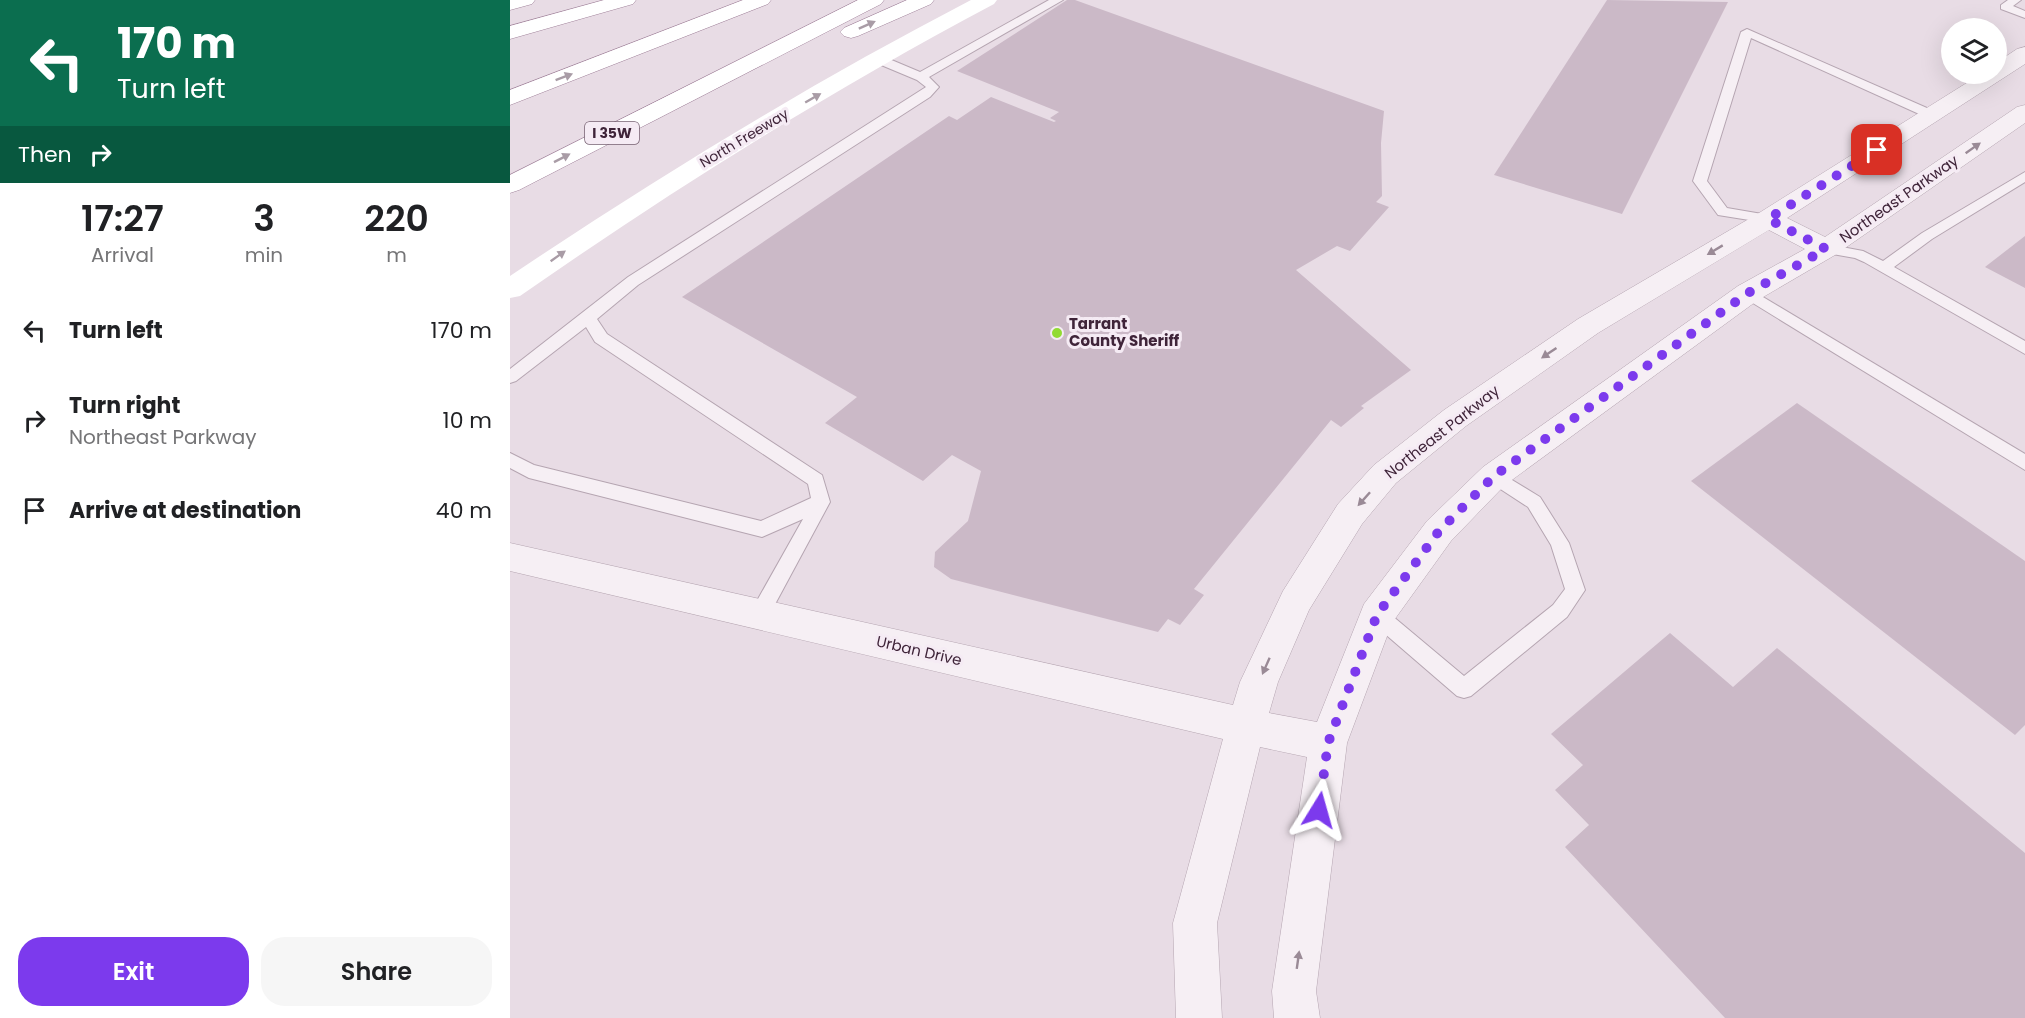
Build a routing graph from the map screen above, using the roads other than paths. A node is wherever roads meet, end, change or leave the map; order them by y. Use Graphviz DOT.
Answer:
graph roads {
  1 [pos="525,0"];
  2 [pos="626,0"];
  3 [pos="761,0"];
  4 [pos="874,0"];
  5 [pos="924,0"];
  6 [pos="987,0"];
  7 [pos="1057,0"];
  8 [pos="2015,0"];
  9 [pos="510,4"];
  10 [pos="2025,15"];
  11 [pos="510,33"];
  12 [pos="2025,54"];
  13 [pos="878,59"];
  14 [pos="2007,66"];
  15 [pos="921,77"];
  16 [pos="714,81"];
  17 [pos="1979,84"];
  18 [pos="510,98"];
  19 [pos="2025,112"];
  20 [pos="1932,115"];
  21 [pos="2025,176"];
  22 [pos="510,185"];
  23 [pos="1768,219"];
  24 [pos="1826,249"];
  25 [pos="1884,267"];
  26 [pos="510,289"];
  27 [pos="1748,293"];
  28 [pos="588,318"];
  29 [pos="2025,348"];
  30 [pos="510,377"];
  31 [pos="510,460"];
  32 [pos="2025,463"];
  33 [pos="1494,476"];
  34 [pos="821,502"];
  35 [pos="510,557"];
  36 [pos="759,615"];
  37 [pos="1377,615"];
  38 [pos="1246,726"];
  39 [pos="1328,743"];
  40 [pos="1199,1018"];
  41 [pos="1297,1018"];
  1 -- 9 [label="main road"];
  2 -- 11 [label="main road"];
  18 -- 3 [label="main road, one-way"];
  4 -- 16 [label="main road, I 35W"];
  16 -- 5 [label="main road, one-way"];
  6 -- 13 [label="main road, North Freeway"];
  7 -- 15 [label="lane"];
  8 -- 10 [label="lane"];
  12 -- 14 [label="street, Northeast Parkway"];
  13 -- 15 [label="lane"];
  26 -- 13 [label="main road, North Freeway, one-way"];
  15 -- 28 [label="lane"];
  22 -- 16 [label="main road, I 35W, one-way"];
  17 -- 20 [label="street, Northeast Parkway"];
  24 -- 19 [label="street, Northeast Parkway, one-way"];
  20 -- 23 [label="street, Northeast Parkway"];
  20 -- 23 [label="lane"];
  21 -- 25 [label="lane"];
  23 -- 24 [label="street"];
  23 -- 38 [label="street, Northeast Parkway, one-way"];
  24 -- 25 [label="lane"];
  24 -- 27 [label="street, Northeast Parkway"];
  25 -- 29 [label="lane"];
  27 -- 32 [label="lane"];
  27 -- 33 [label="street, Northeast Parkway"];
  28 -- 30 [label="lane"];
  28 -- 34 [label="lane"];
  31 -- 34 [label="lane"];
  33 -- 37 [label="street, Northeast Parkway"];
  33 -- 37 [label="lane"];
  34 -- 36 [label="lane"];
  35 -- 36 [label="street, Urban Drive"];
  36 -- 38 [label="street, Urban Drive"];
  37 -- 39 [label="street, Northeast Parkway"];
  38 -- 39 [label="street, Urban Drive"];
  38 -- 40 [label="street, Northeast Parkway"];
  41 -- 39 [label="street, Northeast Parkway, one-way"];
}
